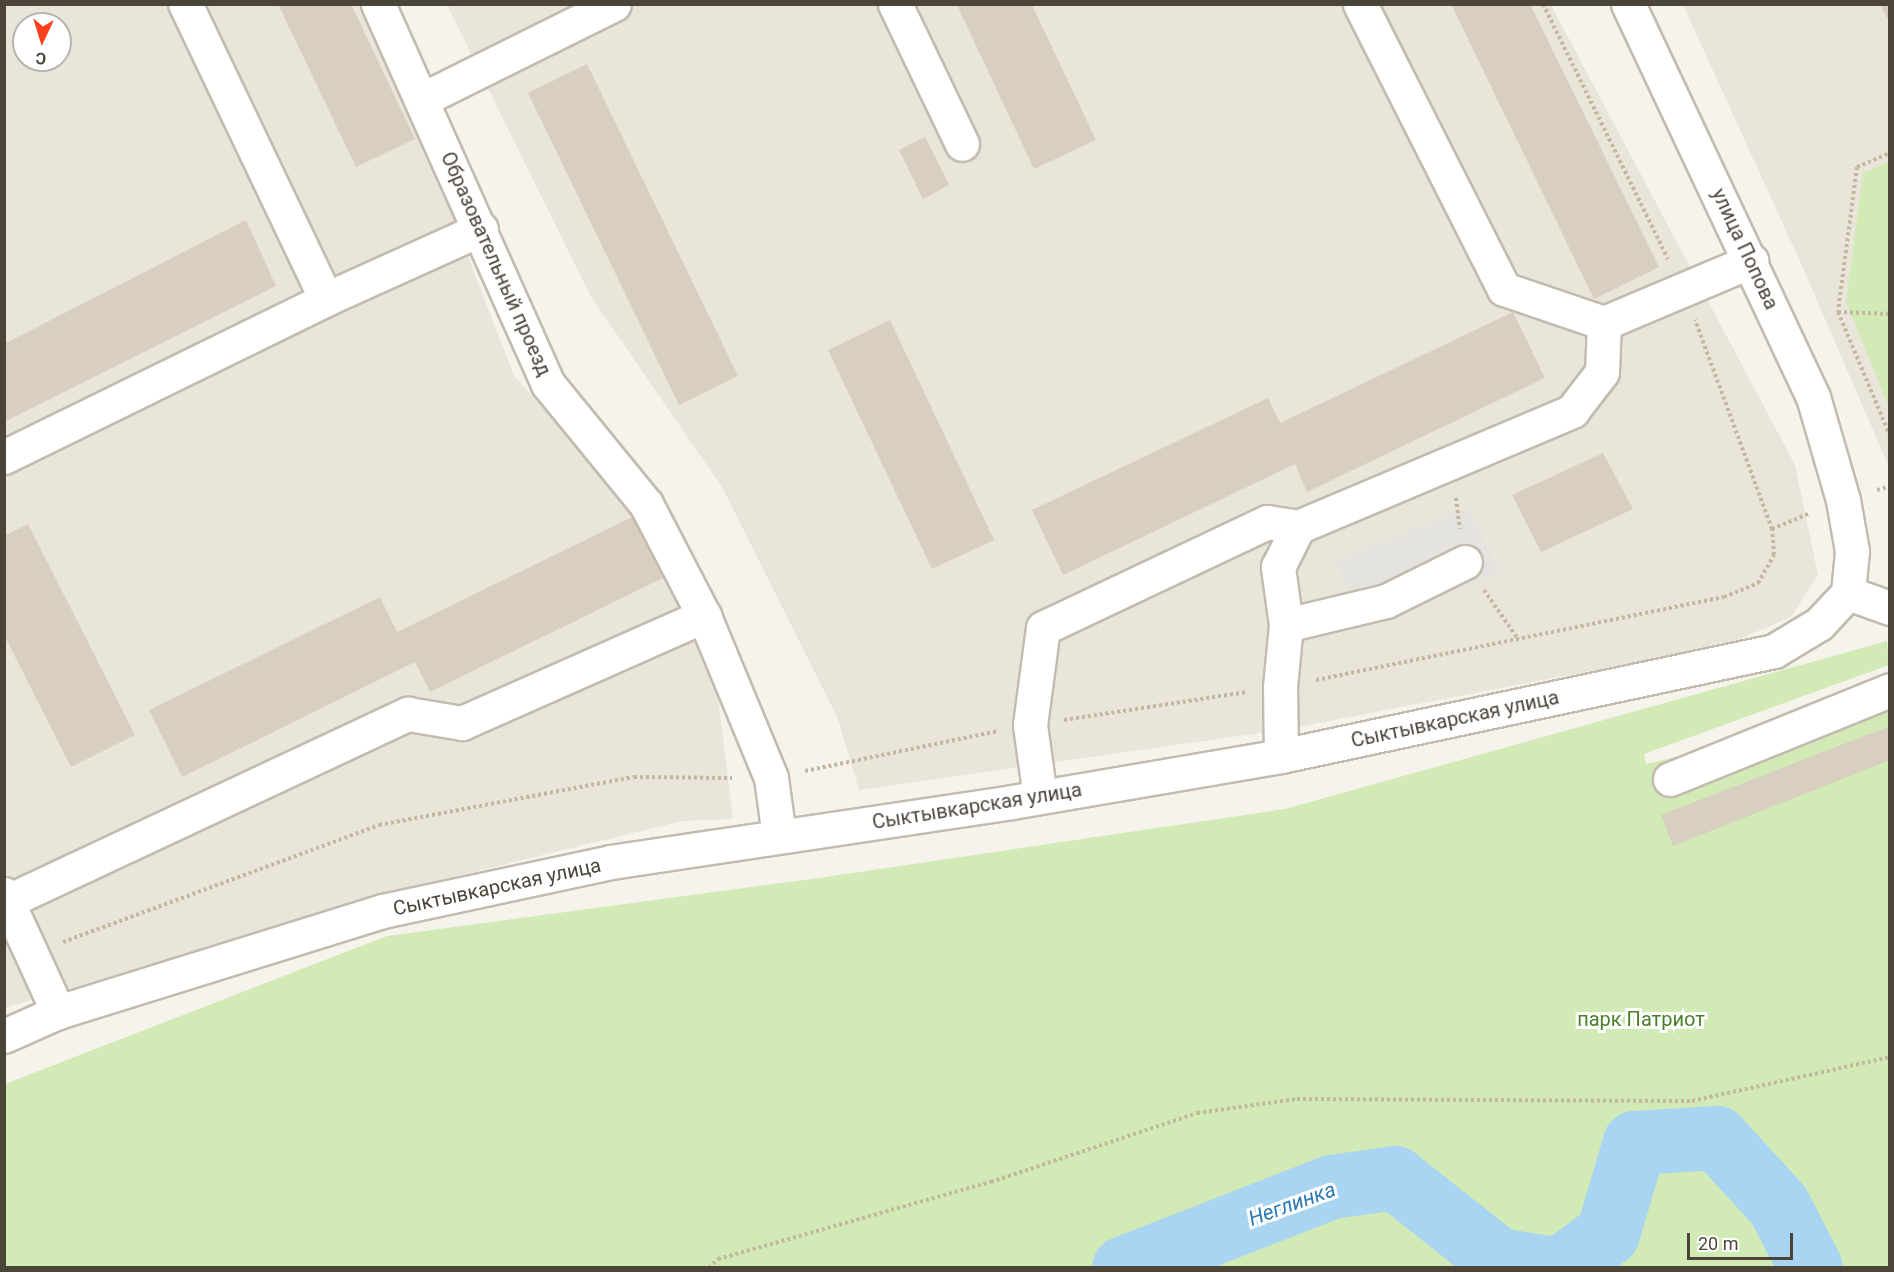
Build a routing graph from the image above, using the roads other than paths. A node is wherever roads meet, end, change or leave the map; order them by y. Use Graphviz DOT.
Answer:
graph roads {
  1 [pos="185,4"];
  2 [pos="378,4"];
  3 [pos="614,4"];
  4 [pos="895,4"];
  5 [pos="1360,4"];
  6 [pos="1628,4"];
  7 [pos="423,99"];
  8 [pos="962,144"];
  9 [pos="481,229"];
  10 [pos="1751,261"];
  11 [pos="326,299"];
  12 [pos="1604,323"];
  13 [pos="4,457"];
  14 [pos="1298,527"];
  15 [pos="1465,562"];
  16 [pos="1848,593"];
  17 [pos="1890,608"];
  18 [pos="704,616"];
  19 [pos="1286,625"];
  20 [pos="1890,690"];
  21 [pos="1281,756"];
  22 [pos="1670,779"];
  23 [pos="1040,797"];
  24 [pos="779,836"];
  25 [pos="6,897"];
  26 [pos="58,1012"];
  27 [pos="4,1036"];
  1 -- 11 [label="street"];
  2 -- 7 [label="street, Образовательный проезд"];
  3 -- 7 [label="street"];
  4 -- 8 [label="street"];
  5 -- 12 [label="street"];
  6 -- 10 [label="street, улица Попова"];
  7 -- 9 [label="street, Образовательный проезд"];
  9 -- 11 [label="street"];
  9 -- 18 [label="street, Образовательный проезд"];
  10 -- 12 [label="street"];
  10 -- 16 [label="street, улица Попова"];
  11 -- 13 [label="street"];
  12 -- 14 [label="street"];
  14 -- 19 [label="street"];
  14 -- 23 [label="street"];
  15 -- 19 [label="street"];
  16 -- 17 [label="street"];
  16 -- 21 [label="street, Сыктывкарская улица"];
  18 -- 24 [label="street, Образовательный проезд"];
  18 -- 25 [label="street"];
  19 -- 21 [label="street"];
  20 -- 22 [label="street"];
  21 -- 23 [label="street, Сыктывкарская улица"];
  23 -- 24 [label="street, Сыктывкарская улица"];
  24 -- 26 [label="street, Сыктывкарская улица"];
  25 -- 26 [label="street"];
  26 -- 27 [label="street, Сыктывкарская улица"];
}
